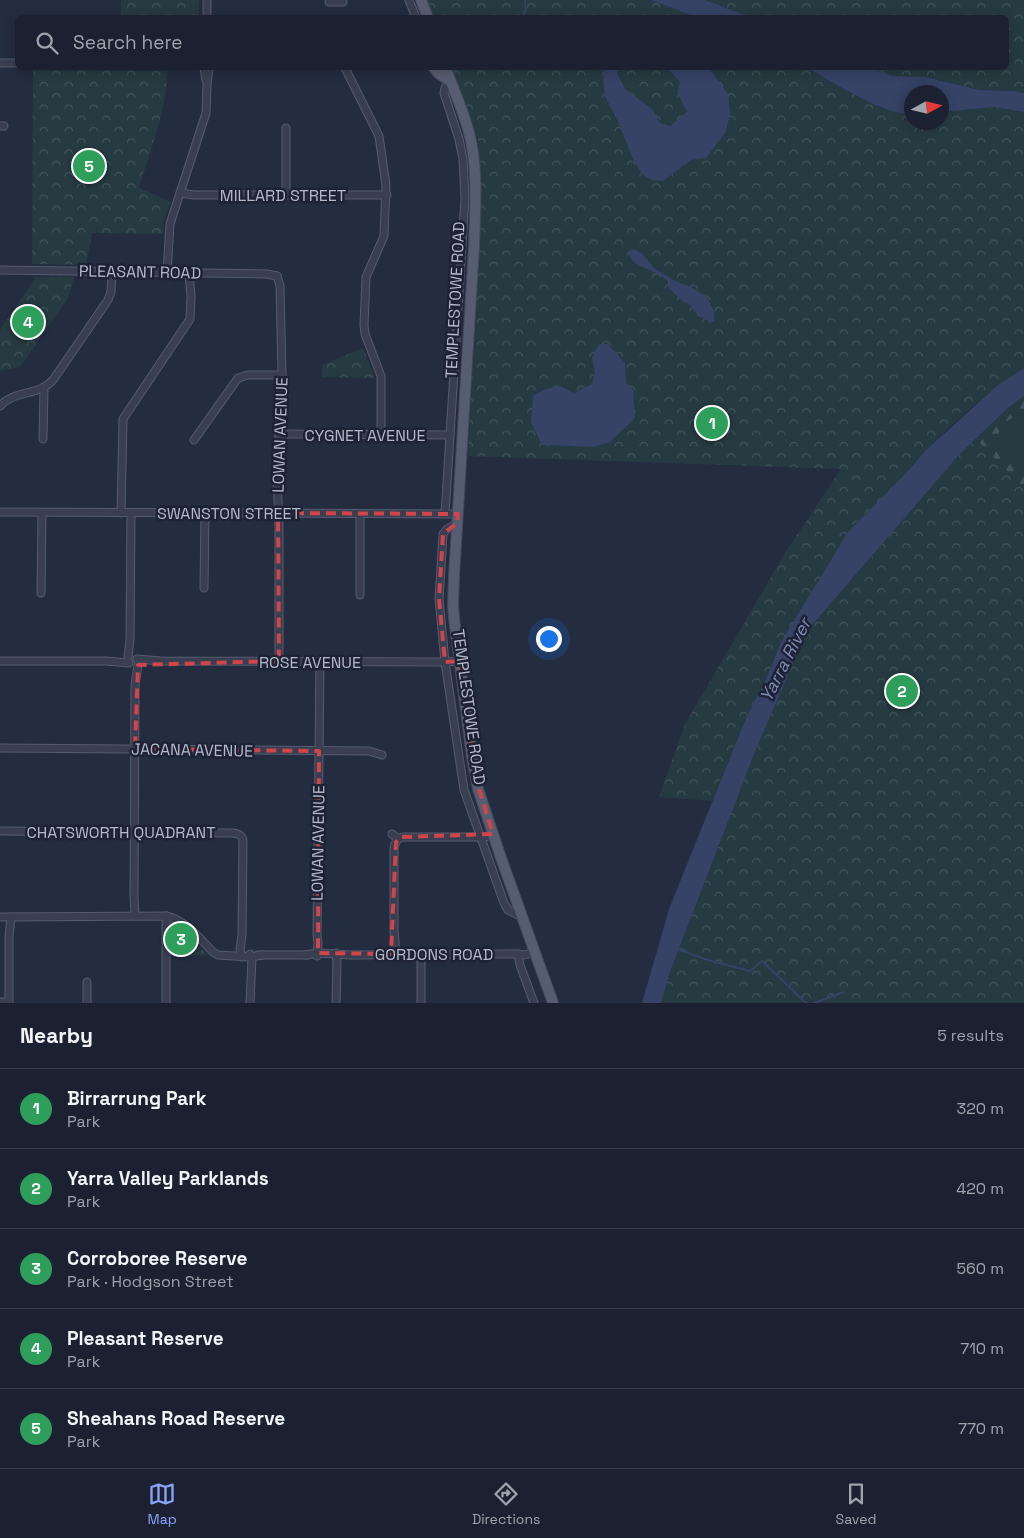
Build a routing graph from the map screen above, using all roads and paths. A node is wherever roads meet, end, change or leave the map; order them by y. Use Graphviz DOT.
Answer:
graph roads {
  1 [pos="206,0"];
  2 [pos="409,0"];
  3 [pos="421,0"];
  4 [pos="207,15"];
  5 [pos="415,15"];
  6 [pos="427,15"];
  7 [pos="0,63"];
  8 [pos="15,63"];
  9 [pos="204,70"];
  10 [pos="209,70"];
  11 [pos="346,70"];
  12 [pos="436,70"];
  13 [pos="447,70"];
  14 [pos="451,82"];
  15 [pos="207,85"];
  16 [pos="286,128"];
  17 [pos="180,193"];
  18 [pos="286,195"];
  19 [pos="387,195"];
  20 [pos="1,270"];
  21 [pos="112,272"];
  22 [pos="169,273"];
  23 [pos="191,273"];
  24 [pos="280,274"];
  25 [pos="282,375"];
  26 [pos="44,388"];
  27 [pos="0,406"];
  28 [pos="279,434"];
  29 [pos="381,435"];
  30 [pos="450,435"];
  31 [pos="43,439"];
  32 [pos="194,440"];
  33 [pos="0,512"];
  34 [pos="42,512"];
  35 [pos="122,513"];
  36 [pos="131,513"];
  37 [pos="205,513"];
  38 [pos="278,513"];
  39 [pos="360,514"];
  40 [pos="445,514"];
  41 [pos="457,519"];
  42 [pos="204,588"];
  43 [pos="41,593"];
  44 [pos="360,595"];
  45 [pos="0,661"];
  46 [pos="133,661"];
  47 [pos="279,661"];
  48 [pos="320,661"];
  49 [pos="460,661"];
  50 [pos="445,662"];
  51 [pos="0,748"];
  52 [pos="135,749"];
  53 [pos="319,751"];
  54 [pos="382,755"];
  55 [pos="0,831"];
  56 [pos="134,832"];
  57 [pos="493,834"];
  58 [pos="480,837"];
  59 [pos="133,916"];
  60 [pos="166,916"];
  61 [pos="6,917"];
  62 [pos="522,917"];
  63 [pos="534,949"];
  64 [pos="317,954"];
  65 [pos="394,954"];
  66 [pos="421,954"];
  67 [pos="518,954"];
  68 [pos="336,955"];
  69 [pos="247,956"];
  70 [pos="88,982"];
  71 [pos="0,1000"];
  72 [pos="9,1001"];
  73 [pos="88,1003"];
  74 [pos="166,1003"];
  75 [pos="250,1003"];
  76 [pos="336,1003"];
  77 [pos="421,1003"];
  78 [pos="534,1003"];
  79 [pos="553,1003"];
  1 -- 4 [label="street"];
  2 -- 5 [label="street"];
  3 -- 6 [label="main road"];
  7 -- 8 [label="street"];
  9 -- 15 [label="street"];
  10 -- 15 [label="street"];
  11 -- 19 [label="street"];
  12 -- 14 [label="main road"];
  13 -- 14 [label="main road, TEMPLESTOWE ROAD"];
  14 -- 30 [label="street, TEMPLESTOWE ROAD"];
  14 -- 41 [label="main road, TEMPLESTOWE ROAD"];
  15 -- 17 [label="street"];
  16 -- 18 [label="street"];
  17 -- 18 [label="street, MILLARD STREET"];
  17 -- 22 [label="street"];
  18 -- 19 [label="street, MILLARD STREET"];
  19 -- 29 [label="street"];
  20 -- 21 [label="street, PLEASANT ROAD"];
  21 -- 22 [label="street, PLEASANT ROAD"];
  21 -- 26 [label="street"];
  22 -- 23 [label="street, PLEASANT ROAD"];
  23 -- 24 [label="street, PLEASANT ROAD"];
  23 -- 35 [label="street"];
  24 -- 25 [label="street, LOWAN AVENUE"];
  25 -- 28 [label="street, LOWAN AVENUE"];
  25 -- 32 [label="street"];
  26 -- 27 [label="street"];
  26 -- 31 [label="street"];
  28 -- 29 [label="street, CYGNET AVENUE"];
  28 -- 38 [label="street, LOWAN AVENUE"];
  29 -- 30 [label="street, CYGNET AVENUE"];
  30 -- 40 [label="street, TEMPLESTOWE ROAD"];
  33 -- 34 [label="street, SWANSTON STREET"];
  34 -- 35 [label="street, SWANSTON STREET"];
  34 -- 43 [label="street"];
  35 -- 36 [label="street, SWANSTON STREET"];
  36 -- 37 [label="street, SWANSTON STREET"];
  36 -- 46 [label="street"];
  37 -- 38 [label="street, SWANSTON STREET"];
  37 -- 42 [label="street"];
  38 -- 39 [label="street, SWANSTON STREET"];
  38 -- 47 [label="street, LOWAN AVENUE"];
  39 -- 40 [label="street, SWANSTON STREET"];
  39 -- 44 [label="street"];
  40 -- 41 [label="street, SWANSTON STREET"];
  41 -- 49 [label="main road, TEMPLESTOWE ROAD"];
  41 -- 50 [label="street, TEMPLESTOWE ROAD"];
  45 -- 46 [label="street, ROSE AVENUE"];
  46 -- 47 [label="street, ROSE AVENUE"];
  46 -- 52 [label="street"];
  47 -- 48 [label="street, ROSE AVENUE"];
  48 -- 50 [label="street, ROSE AVENUE"];
  48 -- 53 [label="street, LOWAN AVENUE"];
  49 -- 50 [label="street, ROSE AVENUE"];
  49 -- 57 [label="main road, TEMPLESTOWE ROAD"];
  50 -- 58 [label="street, TEMPLESTOWE ROAD"];
  51 -- 52 [label="street, JACANA AVENUE"];
  52 -- 53 [label="street, JACANA AVENUE"];
  52 -- 56 [label="street"];
  53 -- 54 [label="street, JACANA AVENUE"];
  53 -- 64 [label="street, LOWAN AVENUE"];
  55 -- 56 [label="street, CHATSWORTH QUADRANT"];
  56 -- 59 [label="street"];
  56 -- 69 [label="street, CHATSWORTH QUADRANT"];
  57 -- 58 [label="street"];
  57 -- 62 [label="main road, TEMPLESTOWE ROAD"];
  58 -- 62 [label="street, TEMPLESTOWE ROAD"];
  58 -- 65 [label="street"];
  59 -- 60 [label="street"];
  59 -- 61 [label="street"];
  60 -- 69 [label="street"];
  60 -- 74 [label="street"];
  61 -- 72 [label="street"];
  62 -- 63 [label="main road, TEMPLESTOWE ROAD"];
  63 -- 67 [label="street, GORDONS ROAD"];
  63 -- 79 [label="main road, TEMPLESTOWE ROAD"];
  64 -- 68 [label="street, GORDONS ROAD"];
  64 -- 69 [label="street, GORDONS ROAD"];
  65 -- 66 [label="street, GORDONS ROAD"];
  65 -- 68 [label="street, GORDONS ROAD"];
  66 -- 67 [label="street, GORDONS ROAD"];
  66 -- 77 [label="street"];
  67 -- 78 [label="street"];
  68 -- 76 [label="street"];
  69 -- 75 [label="street, CHATSWORTH QUADRANT"];
  70 -- 73 [label="street"];
  71 -- 72 [label="street"];
}
